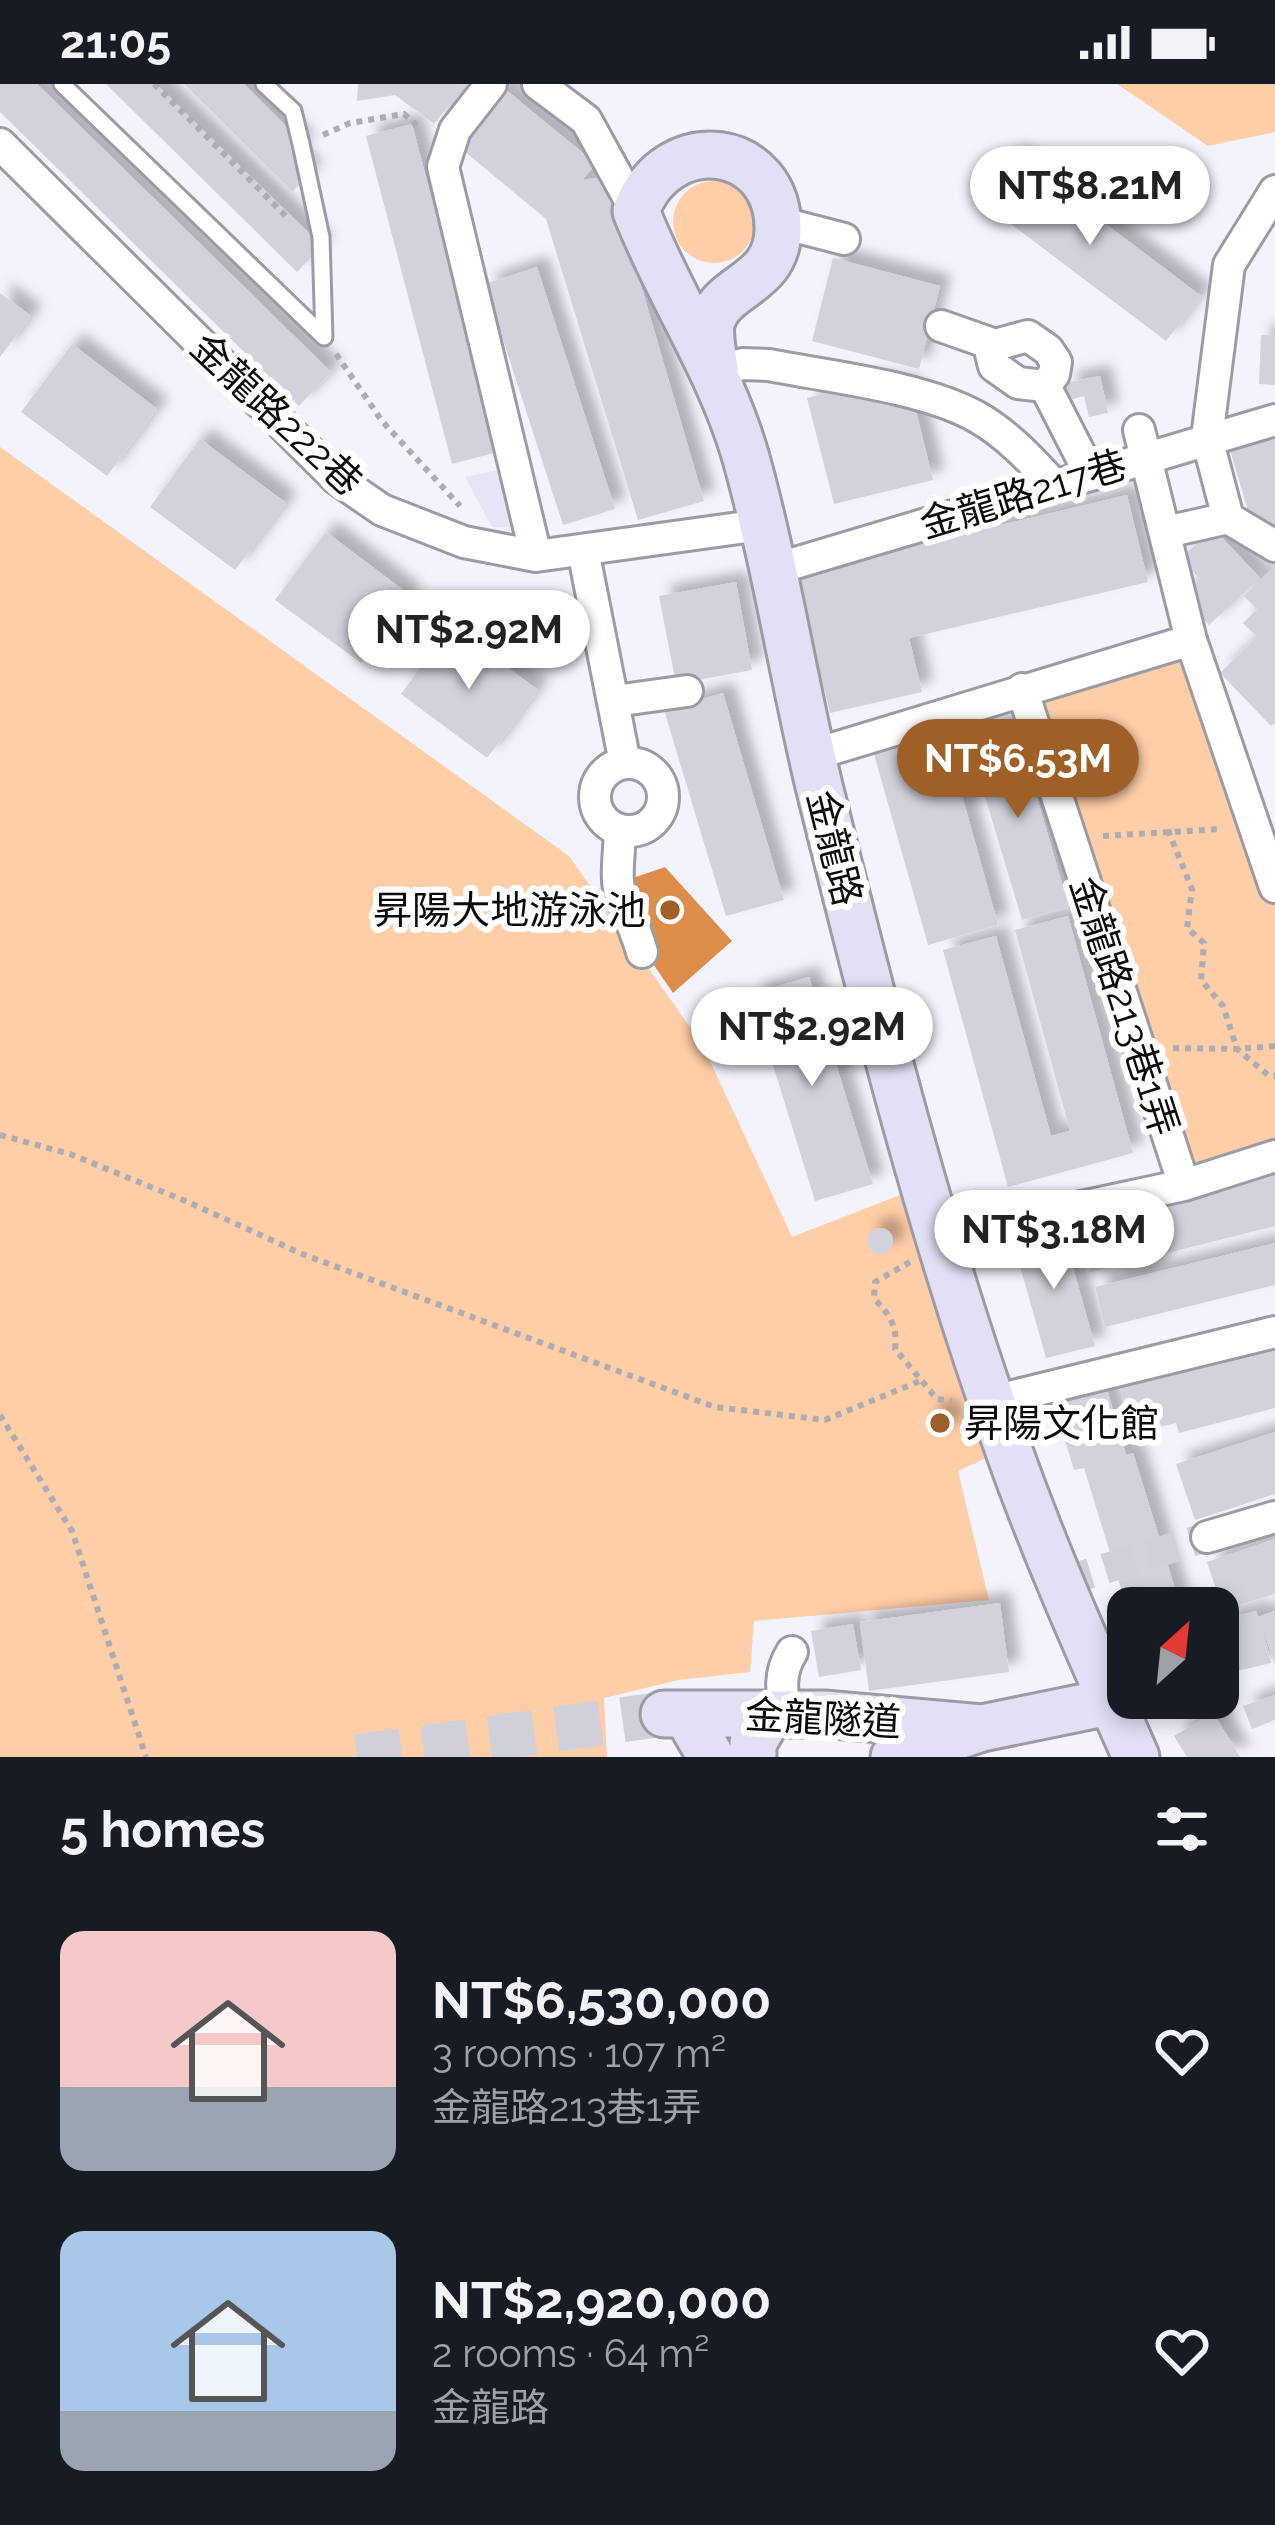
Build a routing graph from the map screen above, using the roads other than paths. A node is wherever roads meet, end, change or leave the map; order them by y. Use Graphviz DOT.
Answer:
graph roads {
  1 [pos="62,84"];
  2 [pos="265,84"];
  3 [pos="491,84"];
  4 [pos="538,84"];
  5 [pos="4,158"];
  6 [pos="1275,191"];
  7 [pos="636,211"];
  8 [pos="778,222"];
  9 [pos="844,239"];
  10 [pos="941,326"];
  11 [pos="716,370"];
  12 [pos="1275,420"];
  13 [pos="1207,438"];
  14 [pos="1143,443"];
  15 [pos="1090,474"];
  16 [pos="1054,485"];
  17 [pos="1228,518"];
  18 [pos="761,525"];
  19 [pos="1166,532"];
  20 [pos="1275,546"];
  21 [pos="583,550"];
  22 [pos="536,556"];
  23 [pos="772,570"];
  24 [pos="1190,640"];
  25 [pos="1022,689"];
  26 [pos="687,692"];
  27 [pos="615,701"];
  28 [pos="812,755"];
  29 [pos="625,763"];
  30 [pos="619,830"];
  31 [pos="1275,887"];
  32 [pos="642,952"];
  33 [pos="1275,1156"];
  34 [pos="1184,1185"];
  35 [pos="941,1243"];
  36 [pos="1275,1332"];
  37 [pos="990,1391"];
  38 [pos="1275,1517"];
  39 [pos="1207,1537"];
  40 [pos="792,1652"];
  41 [pos="1107,1697"];
  42 [pos="1107,1702"];
  43 [pos="778,1714"];
  44 [pos="1117,1719"];
  45 [pos="982,1728"];
  46 [pos="711,1757"];
  47 [pos="753,1757"];
  48 [pos="894,1757"];
  49 [pos="1136,1757"];
  1 -- 2 [label="lane"];
  3 -- 22 [label="street"];
  4 -- 7 [label="street"];
  5 -- 22 [label="street, 金龍路222巷"];
  6 -- 13 [label="street"];
  7 -- 8 [label="street"];
  7 -- 11 [label="street, 金龍路"];
  8 -- 9 [label="street"];
  8 -- 11 [label="street"];
  10 -- 15 [label="street"];
  11 -- 16 [label="street"];
  11 -- 18 [label="street, 金龍路"];
  12 -- 13 [label="street, 金龍路217巷"];
  13 -- 14 [label="street, 金龍路217巷"];
  13 -- 17 [label="street"];
  14 -- 15 [label="street, 金龍路217巷"];
  14 -- 19 [label="street"];
  15 -- 16 [label="street, 金龍路217巷"];
  16 -- 23 [label="street, 金龍路217巷"];
  17 -- 19 [label="street"];
  17 -- 20 [label="street"];
  18 -- 21 [label="street, 金龍路222巷"];
  18 -- 23 [label="street, 金龍路"];
  19 -- 24 [label="street"];
  21 -- 22 [label="street, 金龍路222巷"];
  21 -- 27 [label="street"];
  23 -- 28 [label="street, 金龍路"];
  24 -- 25 [label="street"];
  24 -- 31 [label="street"];
  25 -- 28 [label="street"];
  25 -- 34 [label="street, 金龍路213巷1弄"];
  26 -- 27 [label="street"];
  27 -- 29 [label="street"];
  28 -- 35 [label="street, 金龍路"];
  29 -- 30 [label="street"];
  29 -- 30 [label="street"];
  30 -- 32 [label="street"];
  33 -- 34 [label="street"];
  34 -- 35 [label="street"];
  35 -- 37 [label="street, 金龍路"];
  36 -- 37 [label="street"];
  37 -- 41 [label="street, 金龍路"];
  38 -- 39 [label="street"];
  40 -- 43 [label="street"];
  42 -- 45 [label="street, 金龍隧道"];
  43 -- 45 [label="street, 金龍隧道"];
  43 -- 46 [label="street, 金龍隧道"];
  43 -- 47 [label="street"];
  44 -- 49 [label="street, 金龍路"];
  45 -- 48 [label="street, 金龍隧道"];
}
